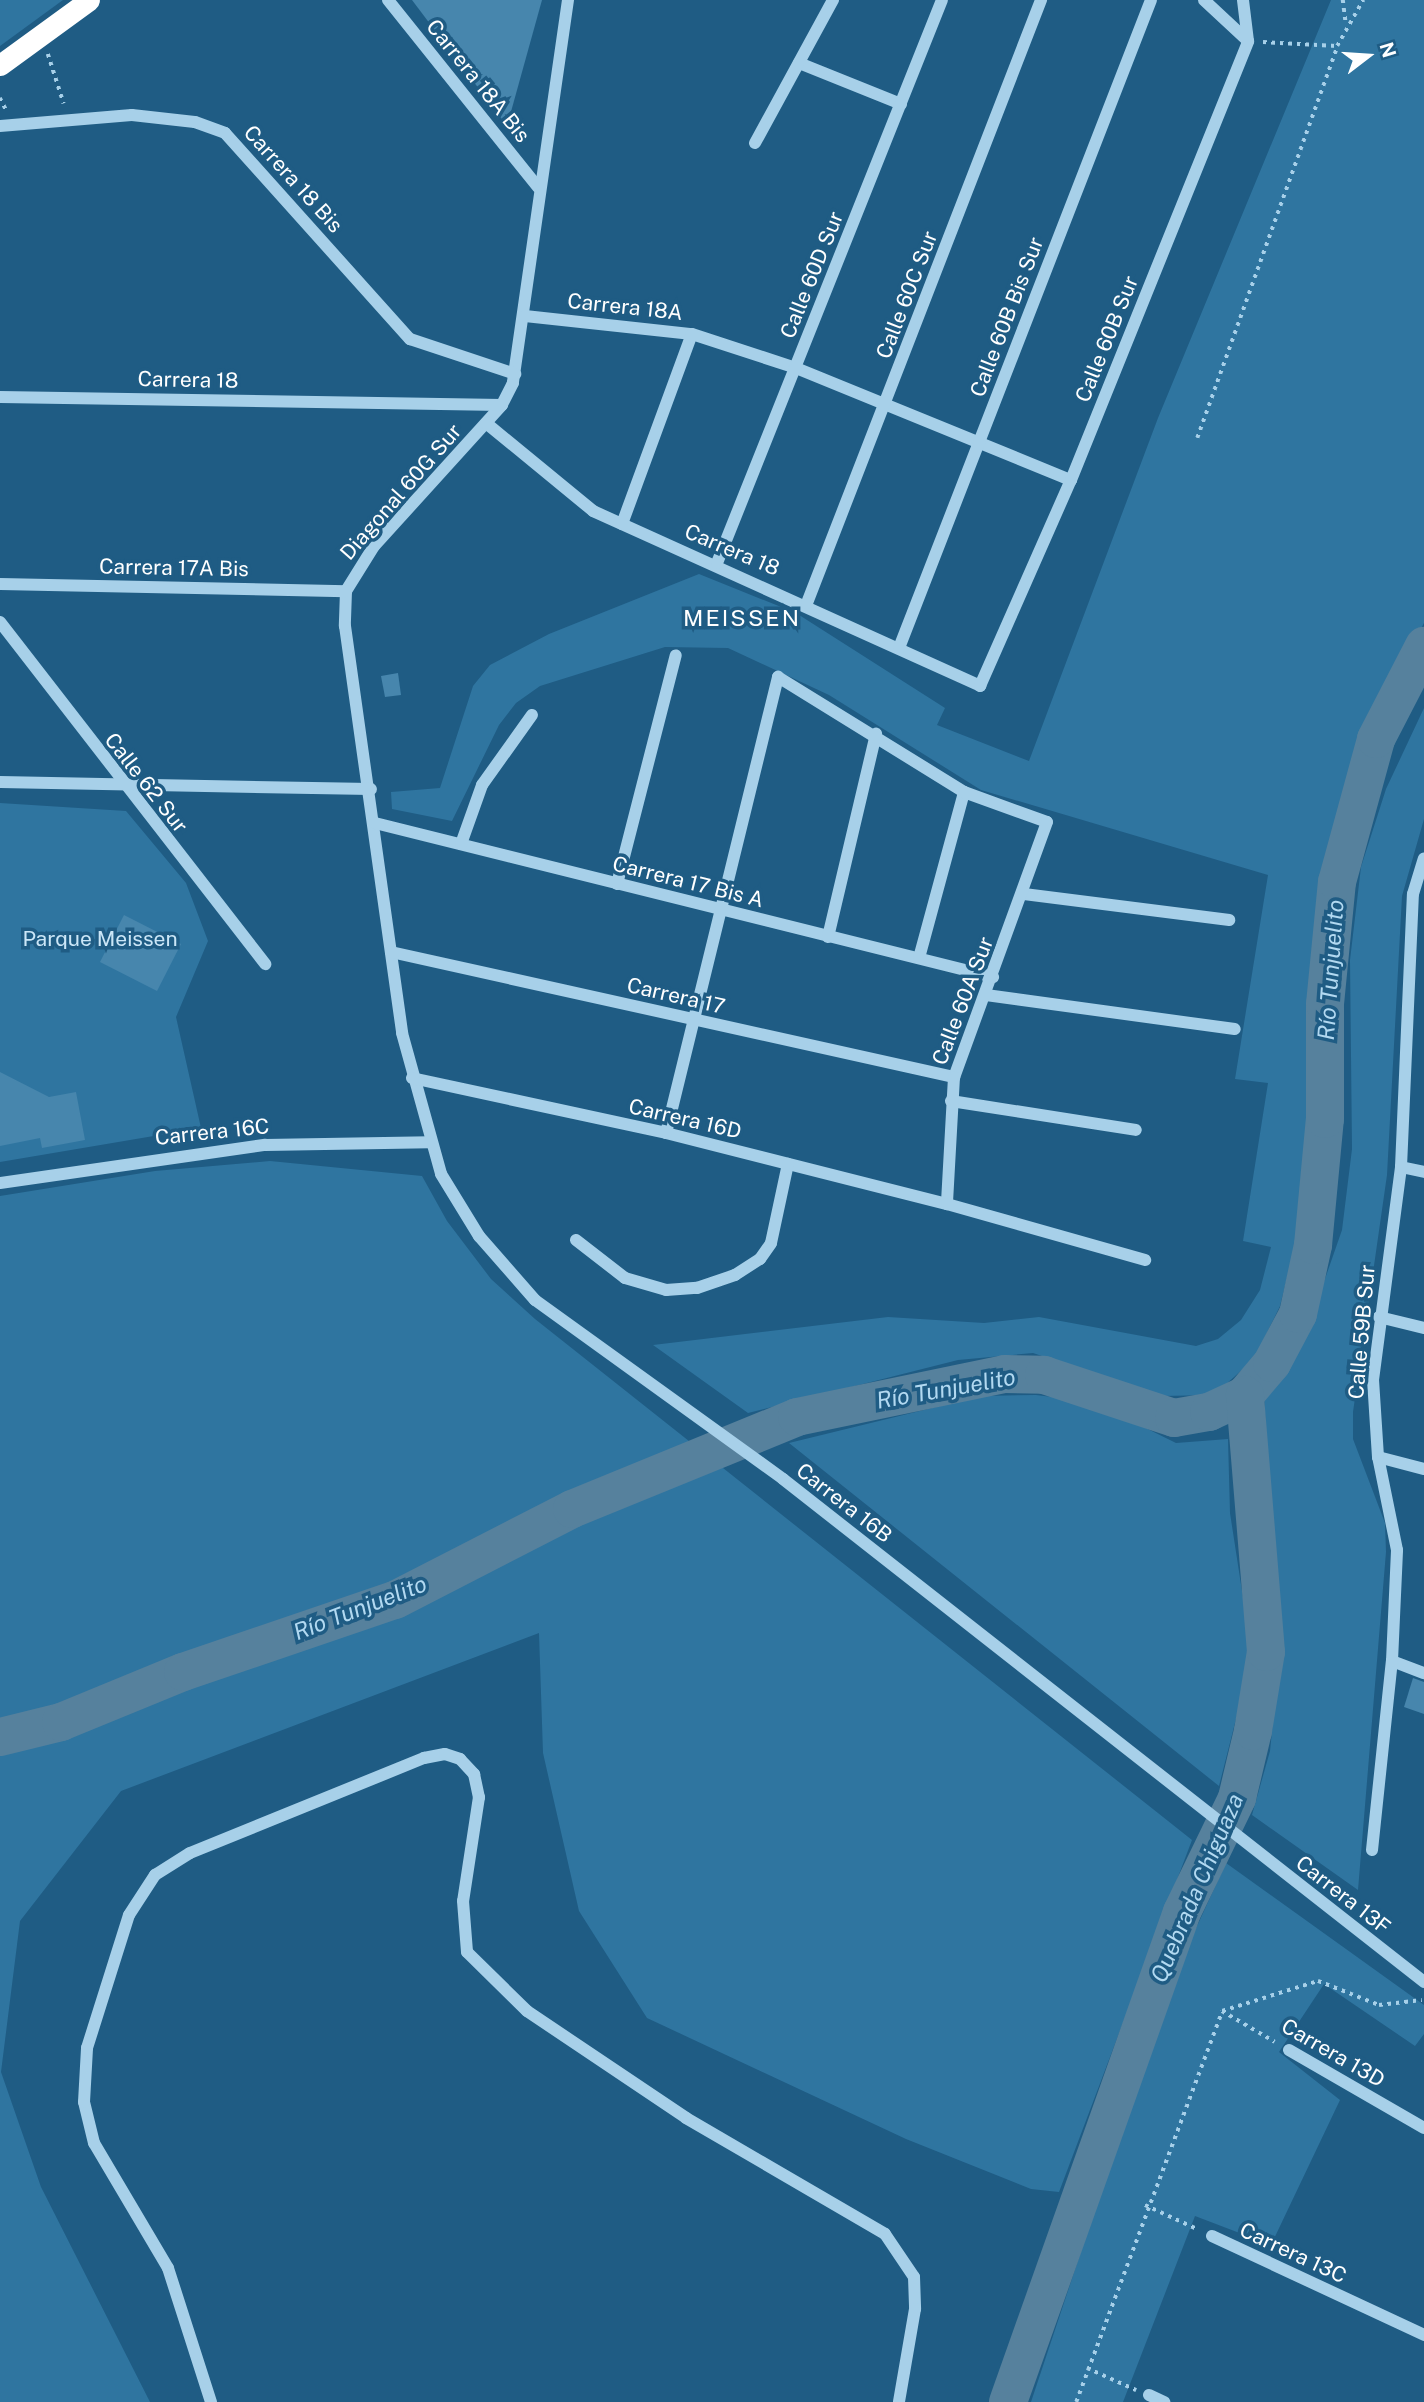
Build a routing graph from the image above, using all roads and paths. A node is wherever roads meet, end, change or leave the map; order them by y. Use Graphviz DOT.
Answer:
graph roads {
  1 [pos="89,0"];
  2 [pos="388,0"];
  3 [pos="568,0"];
  4 [pos="833,0"];
  5 [pos="942,0"];
  6 [pos="1041,0"];
  7 [pos="1151,0"];
  8 [pos="1204,0"];
  9 [pos="1243,0"];
  10 [pos="1343,0"];
  11 [pos="1363,0"];
  12 [pos="1346,25"];
  13 [pos="1248,41"];
  14 [pos="1337,46"];
  15 [pos="48,51"];
  16 [pos="799,63"];
  17 [pos="0,65"];
  18 [pos="901,104"];
  19 [pos="69,119"];
  20 [pos="0,126"];
  21 [pos="755,143"];
  22 [pos="538,187"];
  23 [pos="525,316"];
  24 [pos="692,334"];
  25 [pos="796,368"];
  26 [pos="515,374"];
  27 [pos="0,397"];
  28 [pos="886,404"];
  29 [pos="502,405"];
  30 [pos="486,423"];
  31 [pos="1197,438"];
  32 [pos="979,444"];
  33 [pos="1071,480"];
  34 [pos="622,524"];
  35 [pos="718,564"];
  36 [pos="0,584"];
  37 [pos="346,591"];
  38 [pos="807,603"];
  39 [pos="0,622"];
  40 [pos="899,648"];
  41 [pos="676,655"];
  42 [pos="980,686"];
  43 [pos="532,715"];
  44 [pos="876,734"];
  45 [pos="0,782"];
  46 [pos="122,786"];
  47 [pos="371,789"];
  48 [pos="964,792"];
  49 [pos="375,823"];
  50 [pos="461,845"];
  51 [pos="1424,859"];
  52 [pos="617,884"];
  53 [pos="1024,894"];
  54 [pos="1419,896"];
  55 [pos="721,910"];
  56 [pos="1229,920"];
  57 [pos="828,937"];
  58 [pos="391,952"];
  59 [pos="919,958"];
  60 [pos="265,964"];
  61 [pos="993,977"];
  62 [pos="986,995"];
  63 [pos="693,1020"];
  64 [pos="1235,1029"];
  65 [pos="954,1077"];
  66 [pos="412,1078"];
  67 [pos="951,1101"];
  68 [pos="1136,1130"];
  69 [pos="666,1133"];
  70 [pos="429,1142"];
  71 [pos="788,1164"];
  72 [pos="1401,1167"];
  73 [pos="1424,1172"];
  74 [pos="0,1183"];
  75 [pos="947,1204"];
  76 [pos="576,1240"];
  77 [pos="1145,1260"];
  78 [pos="1379,1317"];
  79 [pos="1424,1328"];
  80 [pos="1378,1457"];
  81 [pos="1424,1469"];
  82 [pos="1392,1661"];
  83 [pos="1424,1673"];
  84 [pos="1372,1850"];
  85 [pos="1272,1864"];
  86 [pos="1424,1982"];
  87 [pos="1424,2000"];
  88 [pos="1222,2011"];
  89 [pos="1289,2050"];
  90 [pos="1424,2128"];
  91 [pos="1145,2205"];
  92 [pos="1212,2236"];
  93 [pos="1424,2335"];
  94 [pos="1087,2368"];
  95 [pos="1149,2395"];
  96 [pos="211,2402"];
  97 [pos="899,2402"];
  98 [pos="1076,2402"];
  99 [pos="1164,2402"];
  1 -- 17 [label="highway"];
  2 -- 22 [label="street, Carrera 18A Bis"];
  3 -- 22 [label="street, Diagonal 60G Sur"];
  4 -- 16 [label="street"];
  5 -- 18 [label="street, Calle 60D Sur"];
  6 -- 28 [label="street, Calle 60C Sur"];
  7 -- 32 [label="street, Calle 60B Bis Sur"];
  8 -- 13 [label="street"];
  9 -- 13 [label="street, Calle 60B Sur"];
  10 -- 12 [label="path"];
  11 -- 12 [label="path"];
  12 -- 14 [label="path"];
  13 -- 14 [label="path"];
  13 -- 33 [label="street, Calle 60B Sur"];
  14 -- 31 [label="path"];
  15 -- 19 [label="path"];
  16 -- 18 [label="street"];
  16 -- 21 [label="street"];
  18 -- 25 [label="street, Calle 60D Sur"];
  19 -- 20 [label="street, Carrera 18 Bis"];
  19 -- 26 [label="street, Carrera 18 Bis"];
  22 -- 23 [label="street, Diagonal 60G Sur"];
  23 -- 24 [label="street, Carrera 18A"];
  23 -- 26 [label="street, Diagonal 60G Sur"];
  24 -- 25 [label="street, Carrera 18A"];
  24 -- 34 [label="street"];
  25 -- 28 [label="street, Carrera 18A"];
  25 -- 35 [label="street, Calle 60D Sur"];
  26 -- 29 [label="street, Diagonal 60G Sur"];
  27 -- 29 [label="street, Carrera 18"];
  28 -- 32 [label="street, Carrera 18A"];
  28 -- 38 [label="street, Calle 60C Sur"];
  29 -- 30 [label="street, Diagonal 60G Sur"];
  30 -- 34 [label="street, Carrera 18"];
  30 -- 37 [label="street, Diagonal 60G Sur"];
  32 -- 33 [label="street, Carrera 18A"];
  32 -- 40 [label="street, Calle 60B Bis Sur"];
  33 -- 42 [label="street, Calle 60B Sur"];
  34 -- 35 [label="street, Carrera 18"];
  35 -- 38 [label="street, Carrera 18"];
  36 -- 37 [label="street, Carrera 17A Bis"];
  37 -- 47 [label="street, Diagonal 60G Sur"];
  38 -- 40 [label="street, Carrera 18"];
  39 -- 46 [label="street, Calle 62 Sur"];
  40 -- 42 [label="street, Carrera 18"];
  41 -- 52 [label="street"];
  43 -- 50 [label="street"];
  44 -- 48 [label="street"];
  44 -- 55 [label="street"];
  44 -- 57 [label="street"];
  45 -- 46 [label="street"];
  46 -- 47 [label="street"];
  46 -- 60 [label="street, Calle 62 Sur"];
  47 -- 49 [label="street, Diagonal 60G Sur"];
  48 -- 53 [label="street, Calle 60A Sur"];
  48 -- 59 [label="street"];
  49 -- 50 [label="street, Carrera 17 Bis A"];
  49 -- 58 [label="street, Diagonal 60G Sur"];
  50 -- 52 [label="street, Carrera 17 Bis A"];
  51 -- 54 [label="street, Calle 59B Sur"];
  52 -- 55 [label="street, Carrera 17 Bis A"];
  53 -- 56 [label="street"];
  53 -- 61 [label="street, Calle 60A Sur"];
  54 -- 72 [label="street, Calle 59B Sur"];
  55 -- 57 [label="street, Carrera 17 Bis A"];
  55 -- 63 [label="street"];
  57 -- 59 [label="street, Carrera 17 Bis A"];
  58 -- 63 [label="street, Carrera 17"];
  58 -- 66 [label="street, Diagonal 60G Sur"];
  59 -- 61 [label="street, Carrera 17 Bis A"];
  61 -- 62 [label="street, Calle 60A Sur"];
  62 -- 64 [label="street"];
  62 -- 65 [label="street, Calle 60A Sur"];
  63 -- 65 [label="street, Carrera 17"];
  63 -- 69 [label="street"];
  65 -- 67 [label="street, Calle 60A Sur"];
  66 -- 69 [label="street, Carrera 16D"];
  66 -- 70 [label="street, Diagonal 60G Sur"];
  67 -- 68 [label="street"];
  67 -- 75 [label="street, Calle 60A Sur"];
  69 -- 71 [label="street, Carrera 16D"];
  70 -- 74 [label="street, Carrera 16C"];
  70 -- 85 [label="street, Carrera 16B"];
  71 -- 75 [label="street, Carrera 16D"];
  71 -- 76 [label="street"];
  72 -- 73 [label="street"];
  72 -- 78 [label="street, Calle 59B Sur"];
  75 -- 77 [label="street"];
  78 -- 79 [label="street"];
  78 -- 80 [label="street, Calle 59B Sur"];
  80 -- 81 [label="street"];
  80 -- 82 [label="street, Calle 59B Sur"];
  82 -- 83 [label="street"];
  82 -- 84 [label="street, Calle 59B Sur"];
  85 -- 86 [label="street, Carrera 13F"];
  87 -- 88 [label="path"];
  88 -- 89 [label="path, Carrera 13D"];
  88 -- 91 [label="path"];
  89 -- 90 [label="street, Carrera 13D"];
  91 -- 92 [label="path, Carrera 13C"];
  91 -- 94 [label="path"];
  92 -- 93 [label="street, Carrera 13C"];
  94 -- 95 [label="path"];
  94 -- 98 [label="path"];
  95 -- 99 [label="street"];
  96 -- 97 [label="street"];
}
